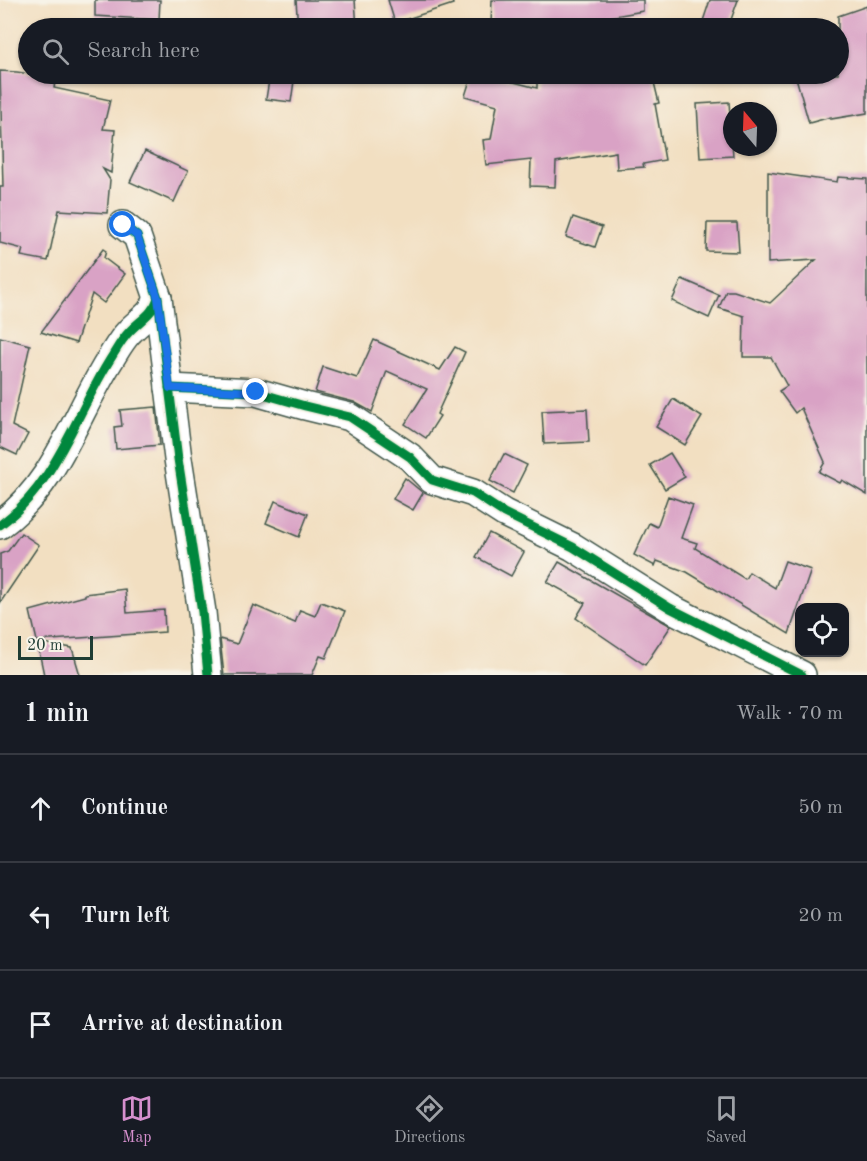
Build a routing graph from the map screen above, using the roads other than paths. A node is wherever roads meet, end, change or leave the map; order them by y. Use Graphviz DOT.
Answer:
graph roads {
  1 [pos="123,225"];
  2 [pos="158,298"];
  3 [pos="170,388"];
  4 [pos="0,525"];
  5 [pos="208,675"];
  6 [pos="802,675"];
  1 -- 2 [label="street"];
  2 -- 3 [label="street"];
  2 -- 4 [label="street"];
  3 -- 5 [label="street"];
  3 -- 6 [label="street"];
}
